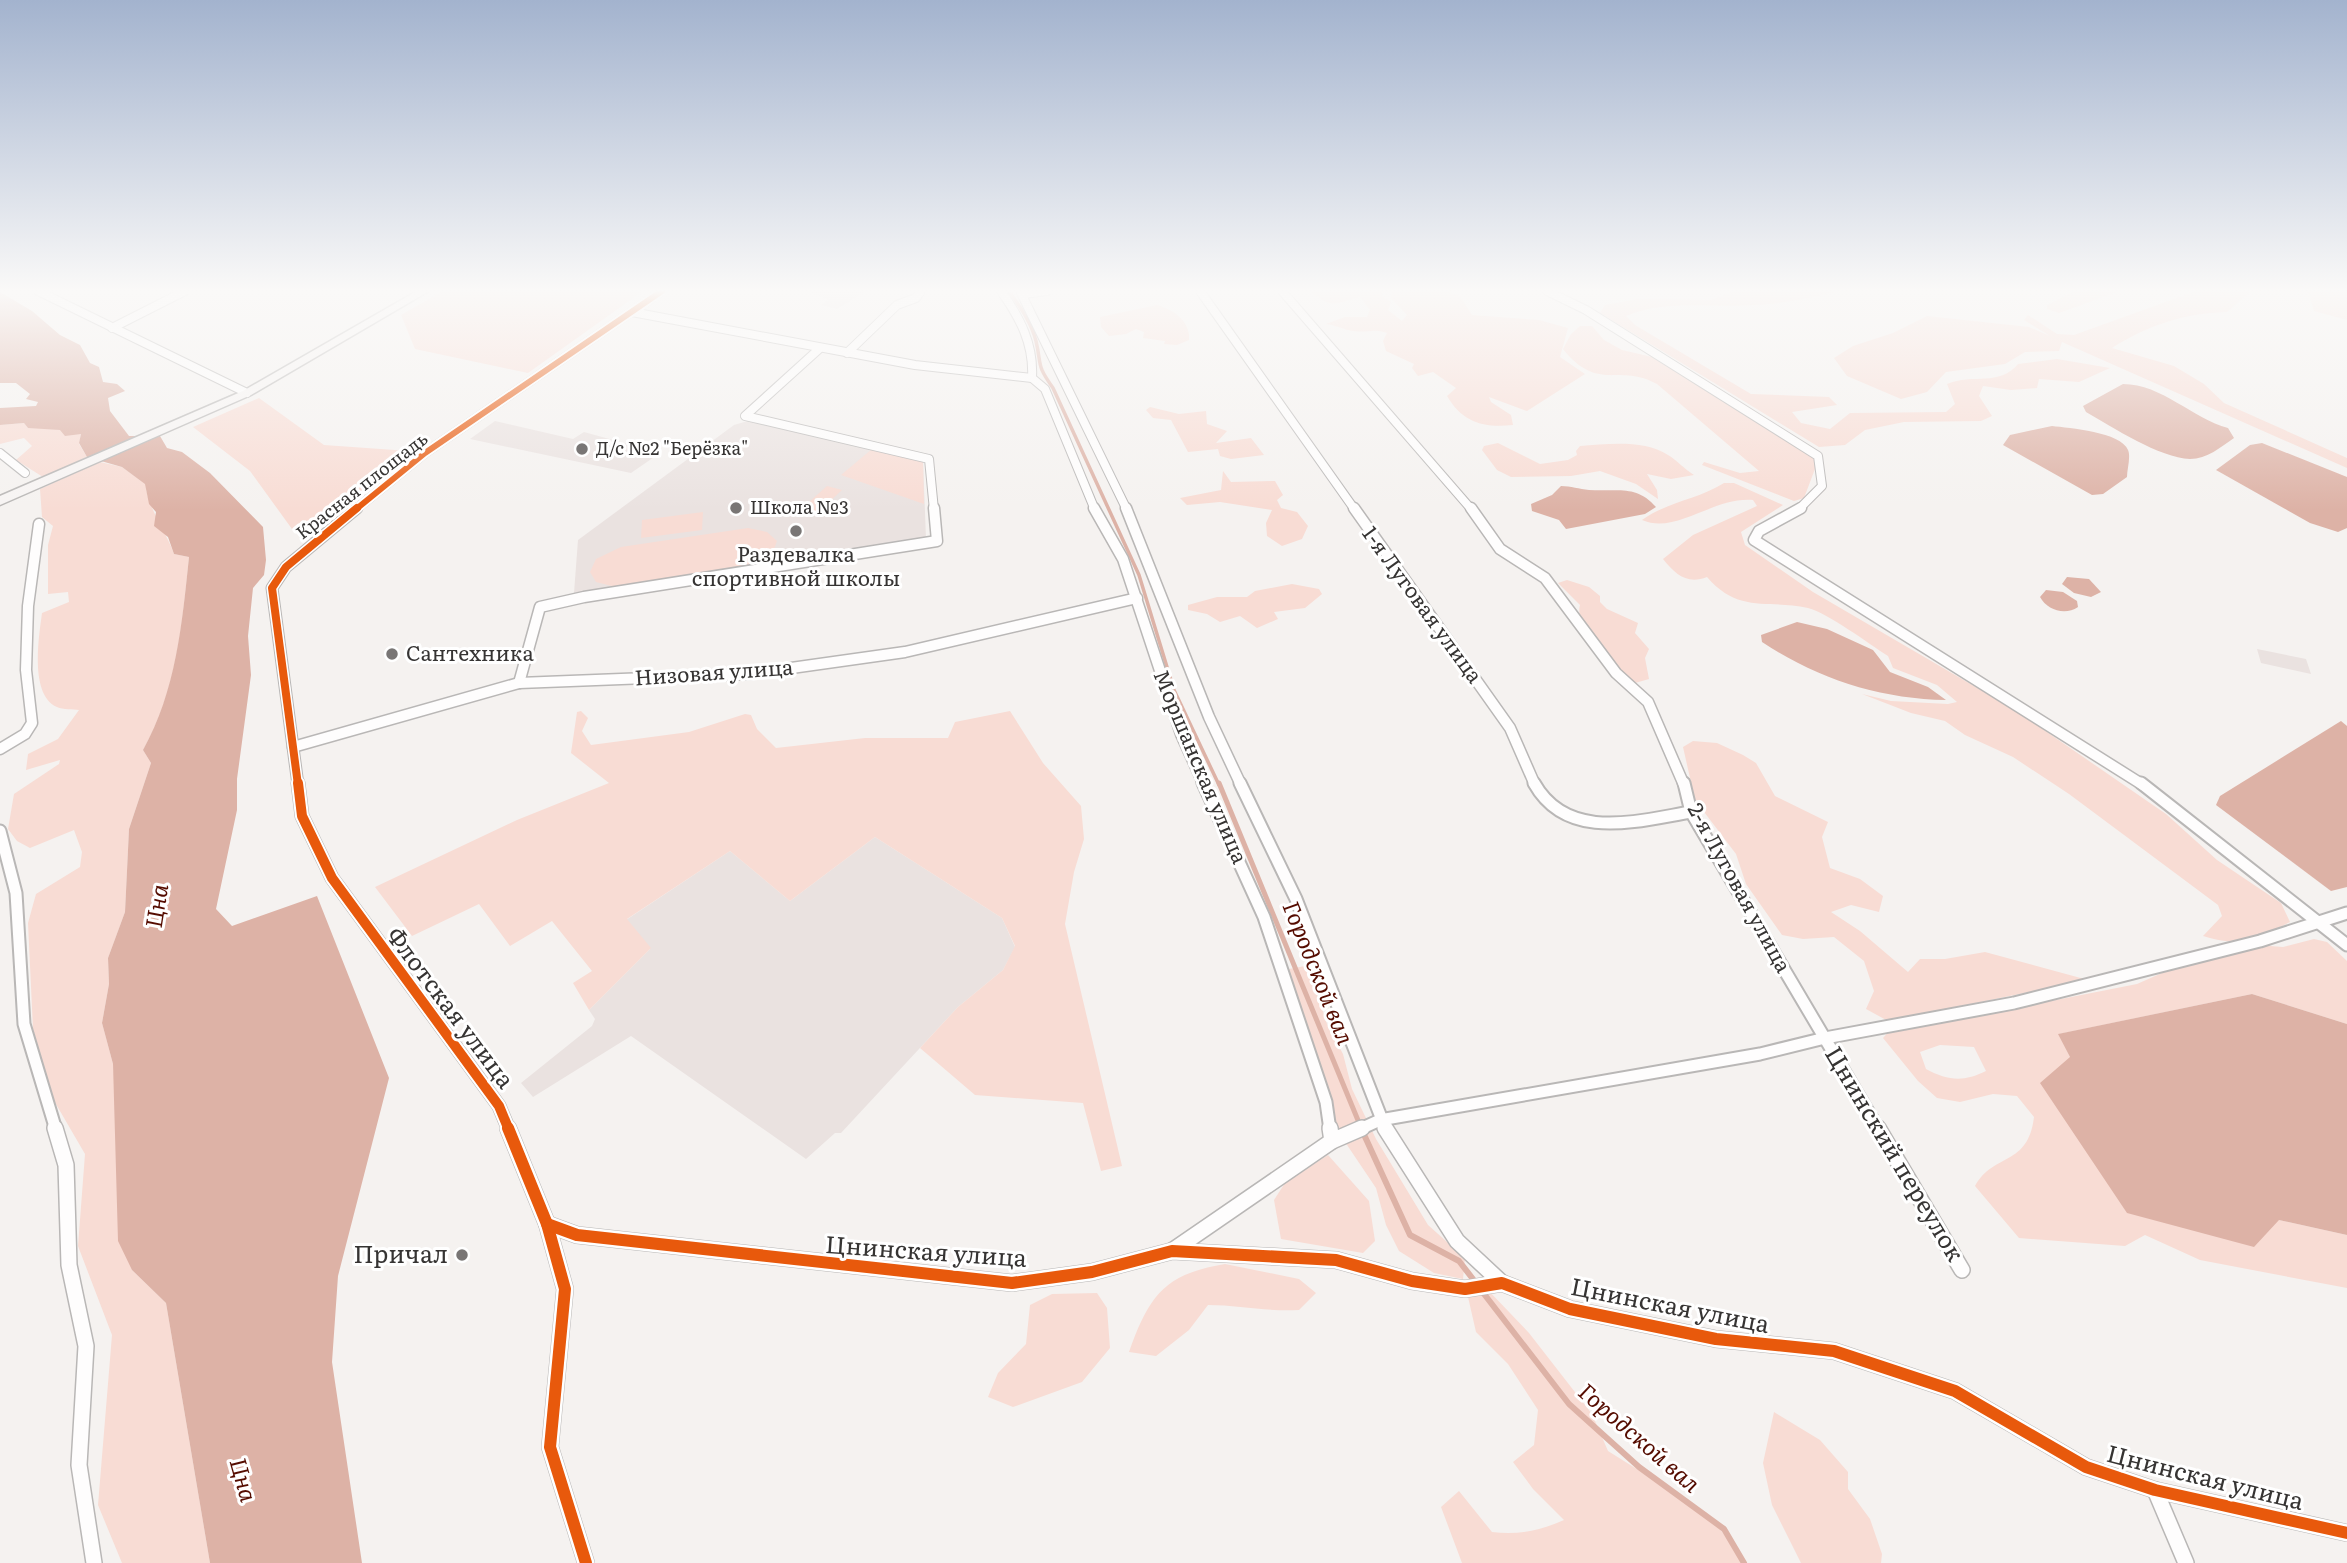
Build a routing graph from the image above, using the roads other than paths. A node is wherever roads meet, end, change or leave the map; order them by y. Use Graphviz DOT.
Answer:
graph roads {
  1 [pos="187,364"];
  2 [pos="297,364"];
  3 [pos="556,364"];
  4 [pos="803,364"];
  5 [pos="928,364"];
  6 [pos="1033,364"];
  7 [pos="1057,364"];
  8 [pos="1252,364"];
  9 [pos="1344,364"];
  10 [pos="1672,364"];
  11 [pos="1032,378"];
  12 [pos="247,393"];
  13 [pos="0,453"];
  14 [pos="26,473"];
  15 [pos="0,501"];
  16 [pos="39,524"];
  17 [pos="286,568"];
  18 [pos="1137,598"];
  19 [pos="519,683"];
  20 [pos="293,747"];
  21 [pos="0,749"];
  22 [pos="1691,813"];
  23 [pos="0,831"];
  24 [pos="2347,913"];
  25 [pos="2317,920"];
  26 [pos="2347,945"];
  27 [pos="1825,1038"];
  28 [pos="1374,1122"];
  29 [pos="1332,1141"];
  30 [pos="547,1224"];
  31 [pos="1172,1251"];
  32 [pos="1962,1270"];
  33 [pos="1502,1283"];
  34 [pos="2155,1490"];
  35 [pos="2347,1533"];
  36 [pos="94,1563"];
  37 [pos="586,1563"];
  38 [pos="2186,1563"];
  1 -- 12 [label="street"];
  2 -- 12 [label="main road"];
  3 -- 17 [label="street, Красная площадь"];
  4 -- 19 [label="street"];
  5 -- 11 [label="street"];
  6 -- 11 [label="street"];
  7 -- 28 [label="street, Моршанская улица"];
  8 -- 22 [label="street, 1-я Луговая улица"];
  9 -- 22 [label="street, 2-я Луговая улица"];
  10 -- 25 [label="street"];
  11 -- 18 [label="street, Моршанская улица"];
  12 -- 15 [label="main road"];
  13 -- 14 [label="street"];
  16 -- 21 [label="street"];
  17 -- 20 [label="street, Флотская улица"];
  18 -- 19 [label="street, Низовая улица"];
  18 -- 29 [label="street, Моршанская улица"];
  19 -- 20 [label="street, Низовая улица"];
  20 -- 30 [label="street, Флотская улица"];
  22 -- 27 [label="street, 2-я Луговая улица"];
  23 -- 36 [label="street"];
  24 -- 25 [label="street, Цнинская улица"];
  25 -- 26 [label="street"];
  25 -- 27 [label="street, Цнинская улица"];
  27 -- 28 [label="street, Цнинская улица"];
  27 -- 32 [label="street, Цнинский переулок"];
  28 -- 29 [label="street, Цнинская улица"];
  28 -- 33 [label="street, Моршанская улица"];
  29 -- 31 [label="street, Цнинская улица"];
  30 -- 31 [label="street, Цнинская улица"];
  30 -- 37 [label="street, Флотская улица"];
  31 -- 33 [label="street, Цнинская улица"];
  33 -- 34 [label="street, Цнинская улица"];
  34 -- 35 [label="street, Цнинская улица"];
  34 -- 38 [label="street"];
}
